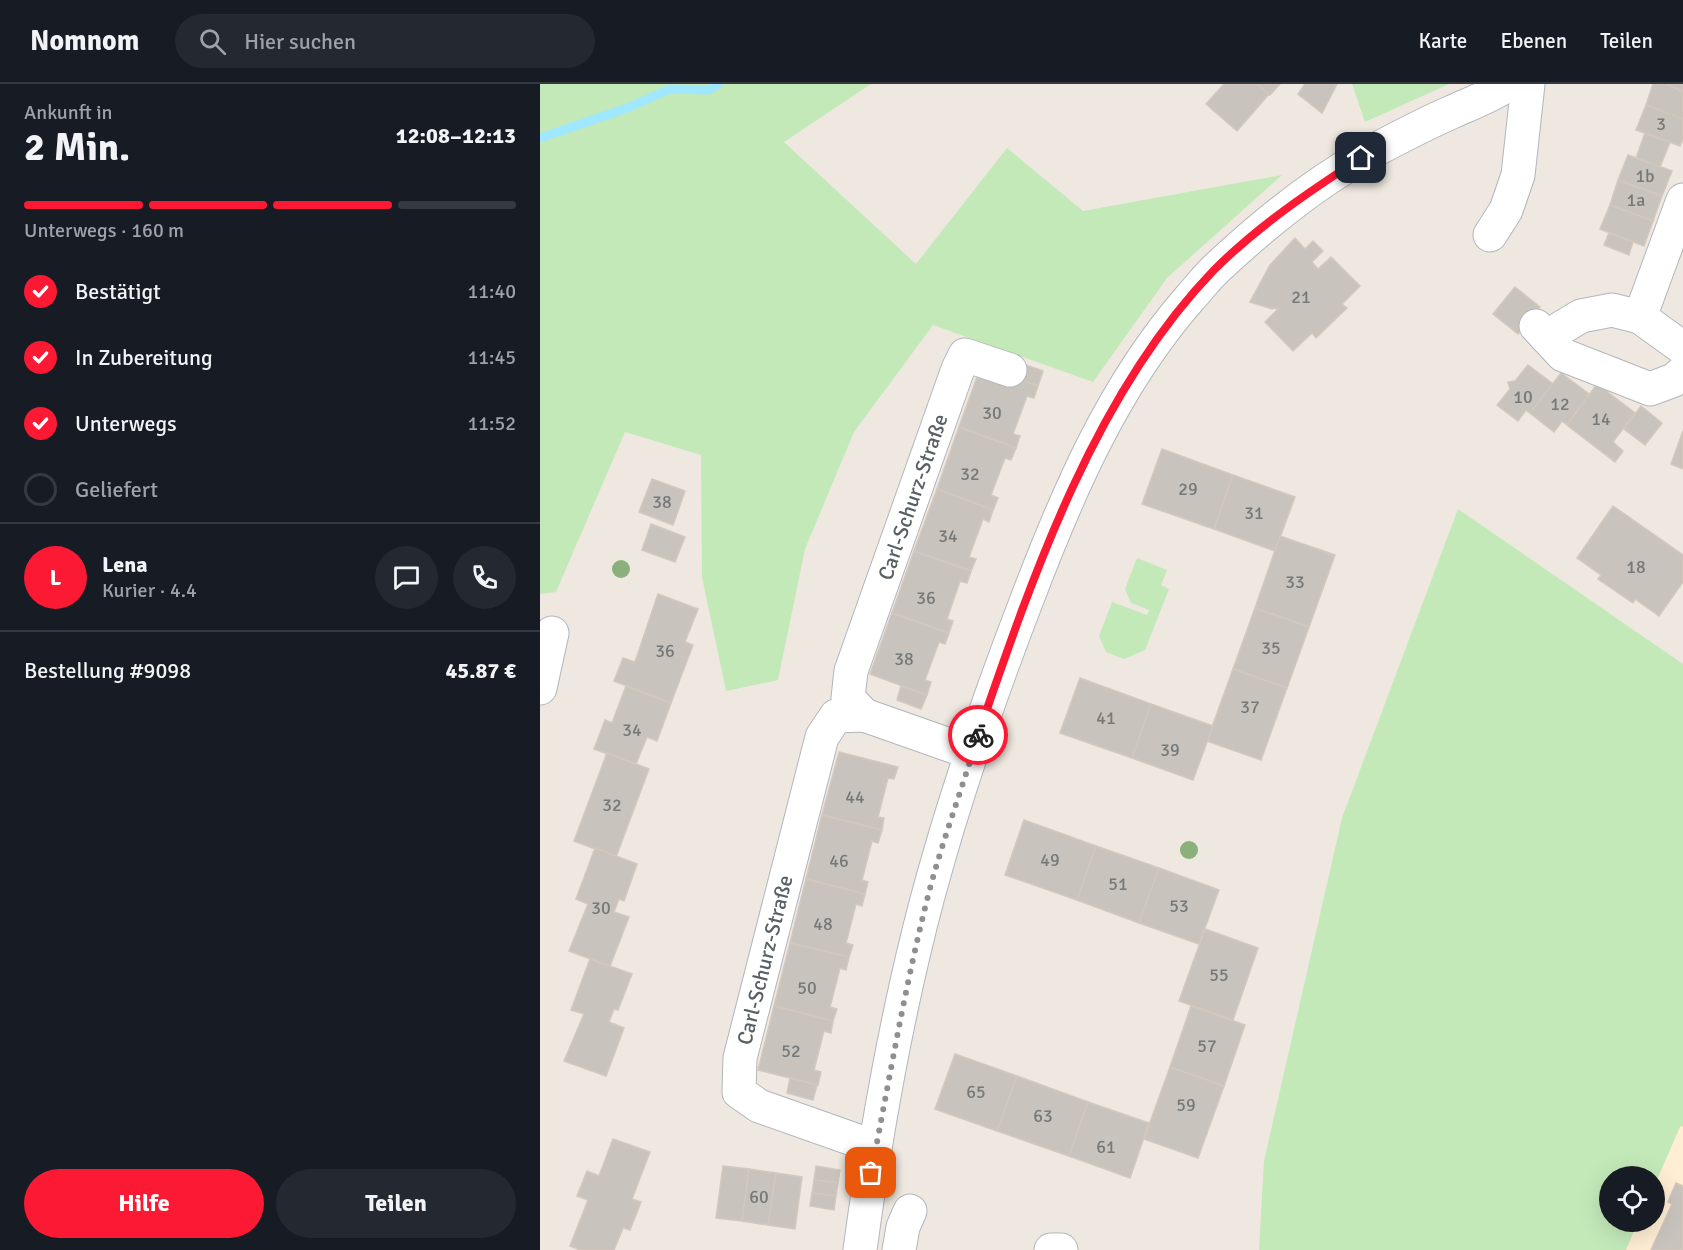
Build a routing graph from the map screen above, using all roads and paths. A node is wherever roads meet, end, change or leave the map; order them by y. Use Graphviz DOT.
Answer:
graph roads {
  1 [pos="1509,84"];
  2 [pos="1528,84"];
  3 [pos="1683,200"];
  4 [pos="1490,235"];
  5 [pos="1640,317"];
  6 [pos="1683,348"];
  7 [pos="1010,370"];
  8 [pos="1683,372"];
  9 [pos="552,633"];
  10 [pos="540,688"];
  11 [pos="864,715"];
  12 [pos="972,753"];
  13 [pos="875,1147"];
  14 [pos="910,1211"];
  15 [pos="860,1250"];
  16 [pos="899,1250"];
  17 [pos="1051,1250"];
  18 [pos="1061,1250"];
  1 -- 12 [label="street"];
  2 -- 4 [label="street"];
  3 -- 5 [label="street"];
  5 -- 6 [label="street"];
  5 -- 8 [label="street"];
  7 -- 11 [label="street, Carl-Schurz-Straße"];
  9 -- 10 [label="street"];
  11 -- 12 [label="street, Carl-Schurz-Straße"];
  11 -- 13 [label="street, Carl-Schurz-Straße"];
  12 -- 13 [label="street"];
  13 -- 15 [label="street"];
  14 -- 16 [label="street"];
  17 -- 18 [label="street"];
}
